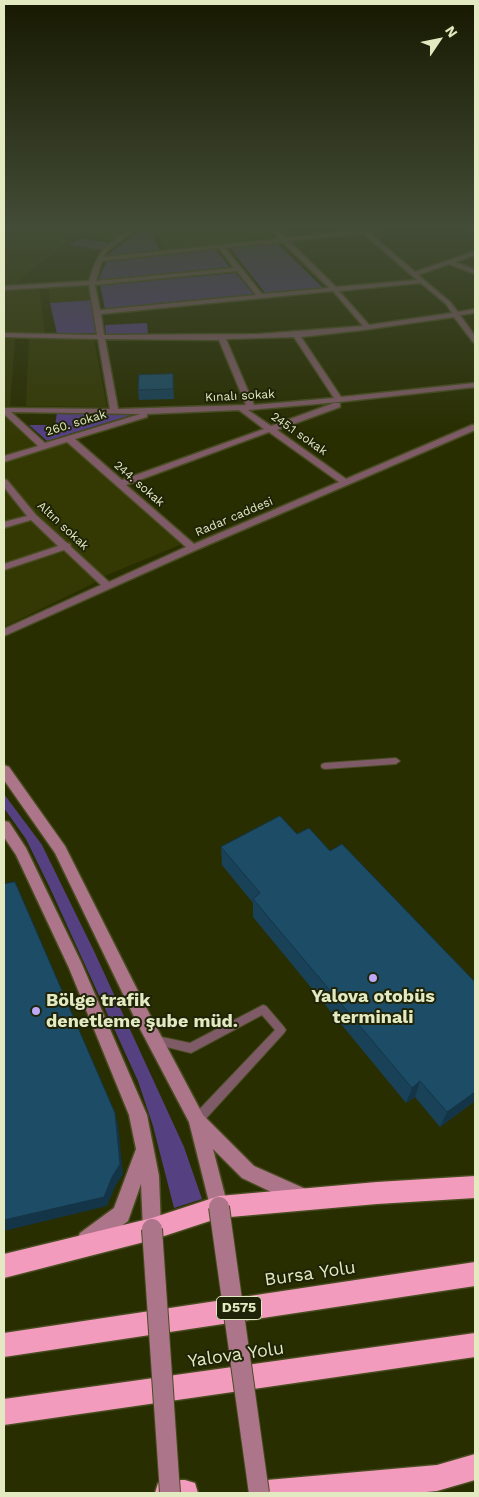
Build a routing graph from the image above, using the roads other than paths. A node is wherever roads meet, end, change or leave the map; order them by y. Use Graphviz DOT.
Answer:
graph roads {
  1 [pos="95,298"];
  2 [pos="241,298"];
  3 [pos="342,298"];
  4 [pos="443,298"];
  5 [pos="475,311"];
  6 [pos="98,312"];
  7 [pos="457,314"];
  8 [pos="368,327"];
  9 [pos="4,335"];
  10 [pos="296,335"];
  11 [pos="102,336"];
  12 [pos="220,336"];
  13 [pos="475,341"];
  14 [pos="475,385"];
  15 [pos="354,399"];
  16 [pos="339,400"];
  17 [pos="239,407"];
  18 [pos="251,407"];
  19 [pos="4,410"];
  20 [pos="114,411"];
  21 [pos="156,411"];
  22 [pos="475,427"];
  23 [pos="271,430"];
  24 [pos="68,438"];
  25 [pos="43,446"];
  26 [pos="4,459"];
  27 [pos="4,482"];
  28 [pos="345,482"];
  29 [pos="120,484"];
  30 [pos="33,517"];
  31 [pos="4,525"];
  32 [pos="67,546"];
  33 [pos="193,548"];
  34 [pos="4,567"];
  35 [pos="108,586"];
  36 [pos="4,633"];
  37 [pos="396,761"];
  38 [pos="325,766"];
  39 [pos="4,770"];
  40 [pos="4,826"];
  41 [pos="155,1041"];
  42 [pos="197,1120"];
  43 [pos="145,1149"];
  44 [pos="475,1187"];
  45 [pos="305,1200"];
  46 [pos="219,1207"];
  47 [pos="152,1229"];
  48 [pos="80,1246"];
  49 [pos="4,1266"];
  50 [pos="475,1274"];
  51 [pos="4,1345"];
  52 [pos="475,1345"];
  53 [pos="4,1412"];
  54 [pos="475,1467"];
  55 [pos="341,1490"];
  56 [pos="169,1493"];
  57 [pos="185,1493"];
  58 [pos="259,1493"];
  59 [pos="267,1493"];
  1 -- 6 [label="street"];
  2 -- 6 [label="street"];
  3 -- 8 [label="street"];
  4 -- 7 [label="street"];
  5 -- 7 [label="street"];
  6 -- 11 [label="street"];
  7 -- 8 [label="street"];
  7 -- 13 [label="street"];
  8 -- 10 [label="street"];
  9 -- 11 [label="street"];
  10 -- 12 [label="street"];
  10 -- 16 [label="street"];
  11 -- 12 [label="street"];
  11 -- 20 [label="street"];
  12 -- 18 [label="street"];
  14 -- 15 [label="street, Kınalı sokak"];
  15 -- 16 [label="street, Kınalı sokak"];
  15 -- 23 [label="street"];
  16 -- 18 [label="street, Kınalı sokak"];
  17 -- 18 [label="street, Kınalı sokak"];
  17 -- 21 [label="street, Kınalı sokak"];
  17 -- 23 [label="street, 245.1 sokak"];
  19 -- 20 [label="street, Kınalı sokak"];
  19 -- 25 [label="street"];
  20 -- 21 [label="street, Kınalı sokak"];
  21 -- 24 [label="street, 260. sokak"];
  22 -- 28 [label="street, Radar caddesi"];
  23 -- 28 [label="street, 245.1 sokak"];
  23 -- 29 [label="street"];
  24 -- 25 [label="street, 260. sokak"];
  24 -- 29 [label="street, 244. sokak"];
  25 -- 26 [label="street, 260. sokak"];
  27 -- 30 [label="street, Altın sokak"];
  28 -- 33 [label="street, Radar caddesi"];
  29 -- 33 [label="street, 244. sokak"];
  30 -- 31 [label="street"];
  30 -- 32 [label="street, Altın sokak"];
  32 -- 34 [label="street"];
  32 -- 35 [label="street, Altın sokak"];
  33 -- 35 [label="street, Radar caddesi"];
  35 -- 36 [label="street, Radar caddesi"];
  37 -- 38 [label="lane"];
  39 -- 41 [label="street"];
  40 -- 43 [label="street"];
  41 -- 42 [label="street"];
  41 -- 42 [label="lane"];
  42 -- 45 [label="street"];
  42 -- 46 [label="street"];
  43 -- 47 [label="street"];
  43 -- 48 [label="street"];
  44 -- 45 [label="highway"];
  45 -- 46 [label="highway"];
  46 -- 47 [label="highway"];
  46 -- 58 [label="street, bridge"];
  47 -- 48 [label="highway"];
  47 -- 56 [label="street, bridge"];
  48 -- 49 [label="highway"];
  50 -- 51 [label="highway, Bursa Yolu / D575"];
  52 -- 53 [label="highway, Yalova Yolu"];
  54 -- 55 [label="highway"];
  55 -- 59 [label="highway"];
  56 -- 57 [label="highway"];
}
